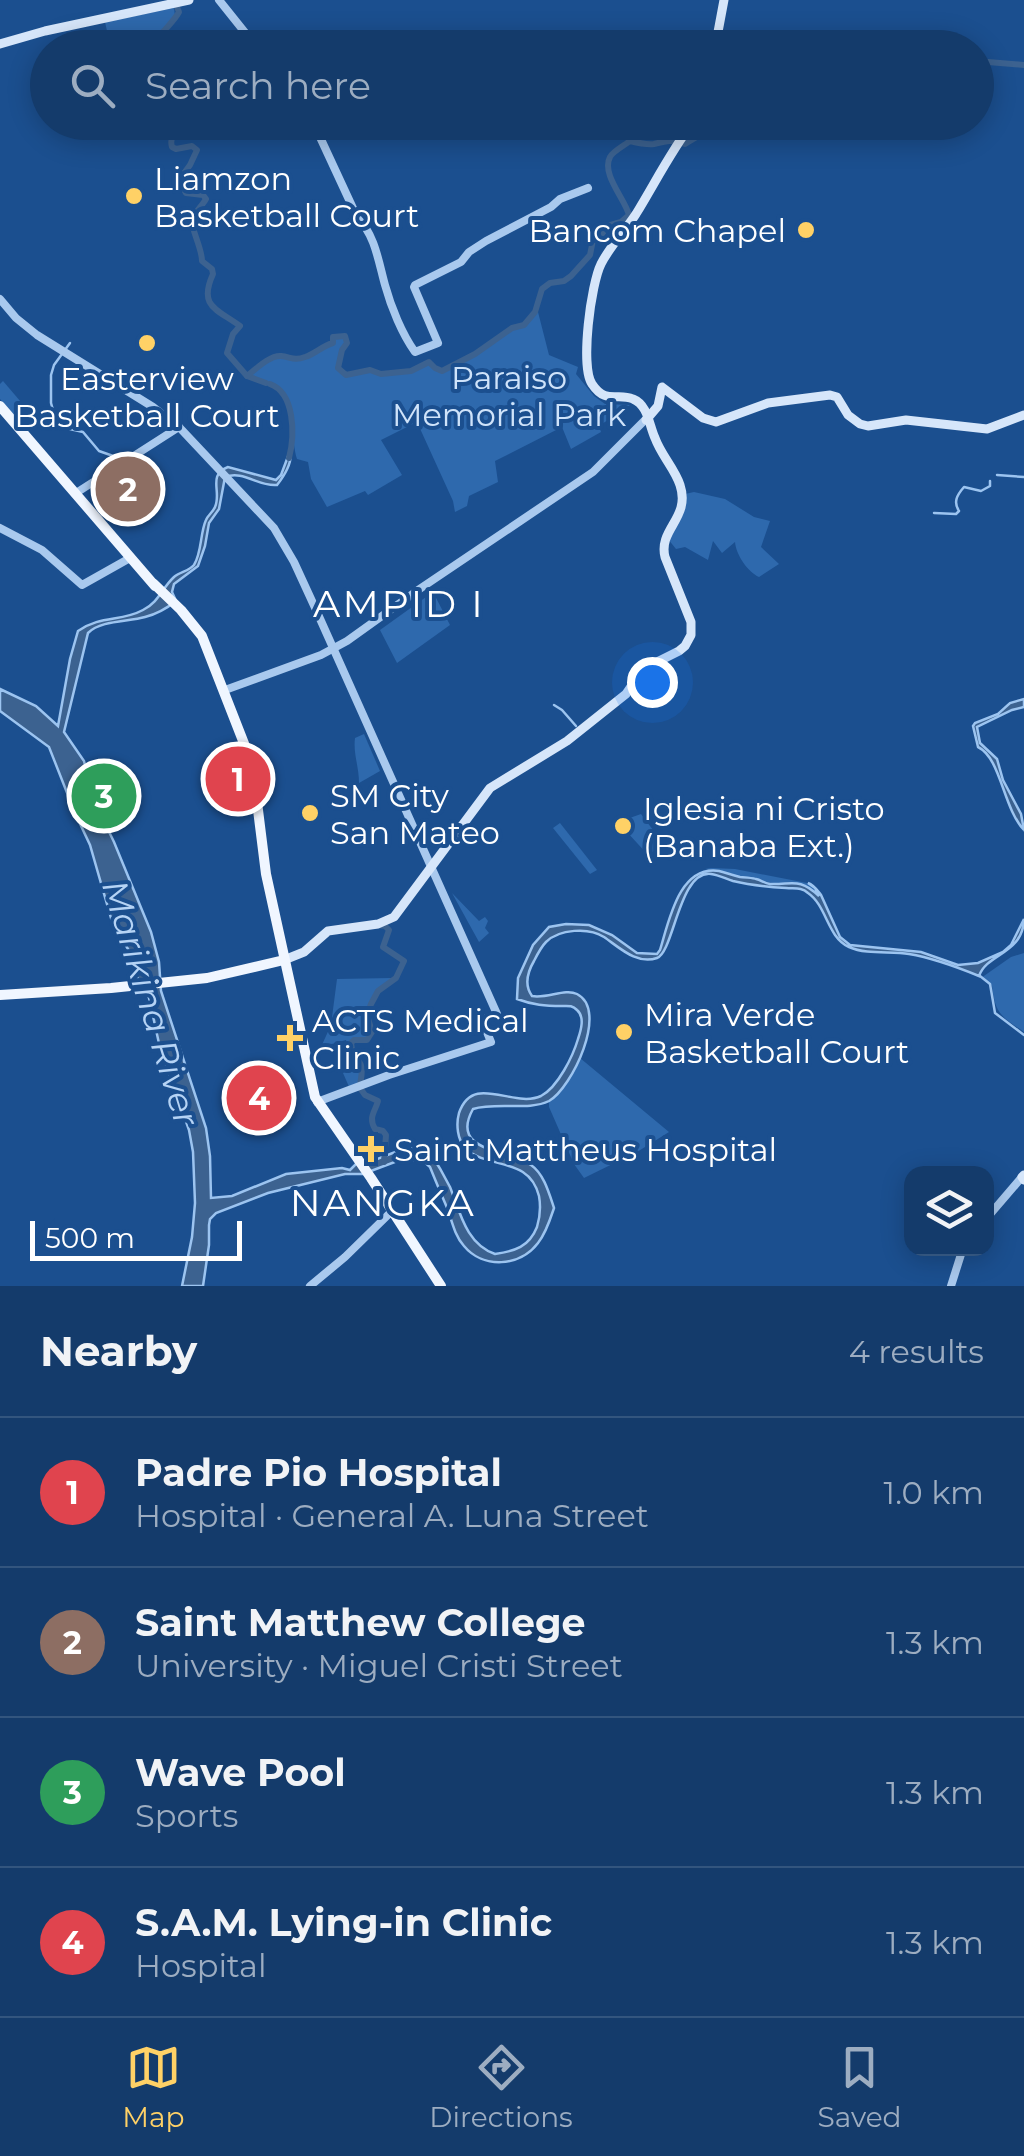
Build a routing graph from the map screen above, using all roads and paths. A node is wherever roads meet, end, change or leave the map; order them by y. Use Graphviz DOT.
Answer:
graph roads {
  1 [pos="189,0"];
  2 [pos="219,0"];
  3 [pos="725,0"];
  4 [pos="50,30"];
  5 [pos="243,30"];
  6 [pos="720,30"];
  7 [pos="30,35"];
  8 [pos="0,44"];
  9 [pos="321,140"];
  10 [pos="678,140"];
  11 [pos="588,188"];
  12 [pos="0,299"];
  13 [pos="0,406"];
  14 [pos="1024,414"];
  15 [pos="647,419"];
  16 [pos="179,427"];
  17 [pos="76,493"];
  18 [pos="0,528"];
  19 [pos="130,558"];
  20 [pos="334,649"];
  21 [pos="225,690"];
  22 [pos="430,866"];
  23 [pos="283,958"];
  24 [pos="0,994"];
  25 [pos="317,1102"];
  26 [pos="1023,1177"];
  27 [pos="994,1210"];
  28 [pos="392,1211"];
  29 [pos="961,1256"];
  30 [pos="310,1286"];
  31 [pos="440,1286"];
  32 [pos="952,1286"];
  1 -- 4 [label="main road"];
  2 -- 5 [label="street"];
  3 -- 6 [label="main road"];
  7 -- 8 [label="main road"];
  9 -- 11 [label="street"];
  10 -- 15 [label="main road"];
  12 -- 16 [label="street"];
  13 -- 17 [label="main road"];
  14 -- 15 [label="main road"];
  15 -- 20 [label="street"];
  15 -- 22 [label="main road"];
  16 -- 17 [label="street"];
  16 -- 20 [label="street"];
  17 -- 19 [label="main road"];
  18 -- 19 [label="street"];
  19 -- 21 [label="main road"];
  20 -- 21 [label="street"];
  20 -- 22 [label="street"];
  21 -- 23 [label="main road"];
  22 -- 23 [label="main road"];
  22 -- 25 [label="street"];
  23 -- 24 [label="main road"];
  23 -- 25 [label="main road"];
  25 -- 28 [label="main road"];
  26 -- 27 [label="street"];
  28 -- 30 [label="street"];
  28 -- 31 [label="main road"];
  29 -- 32 [label="street"];
}
